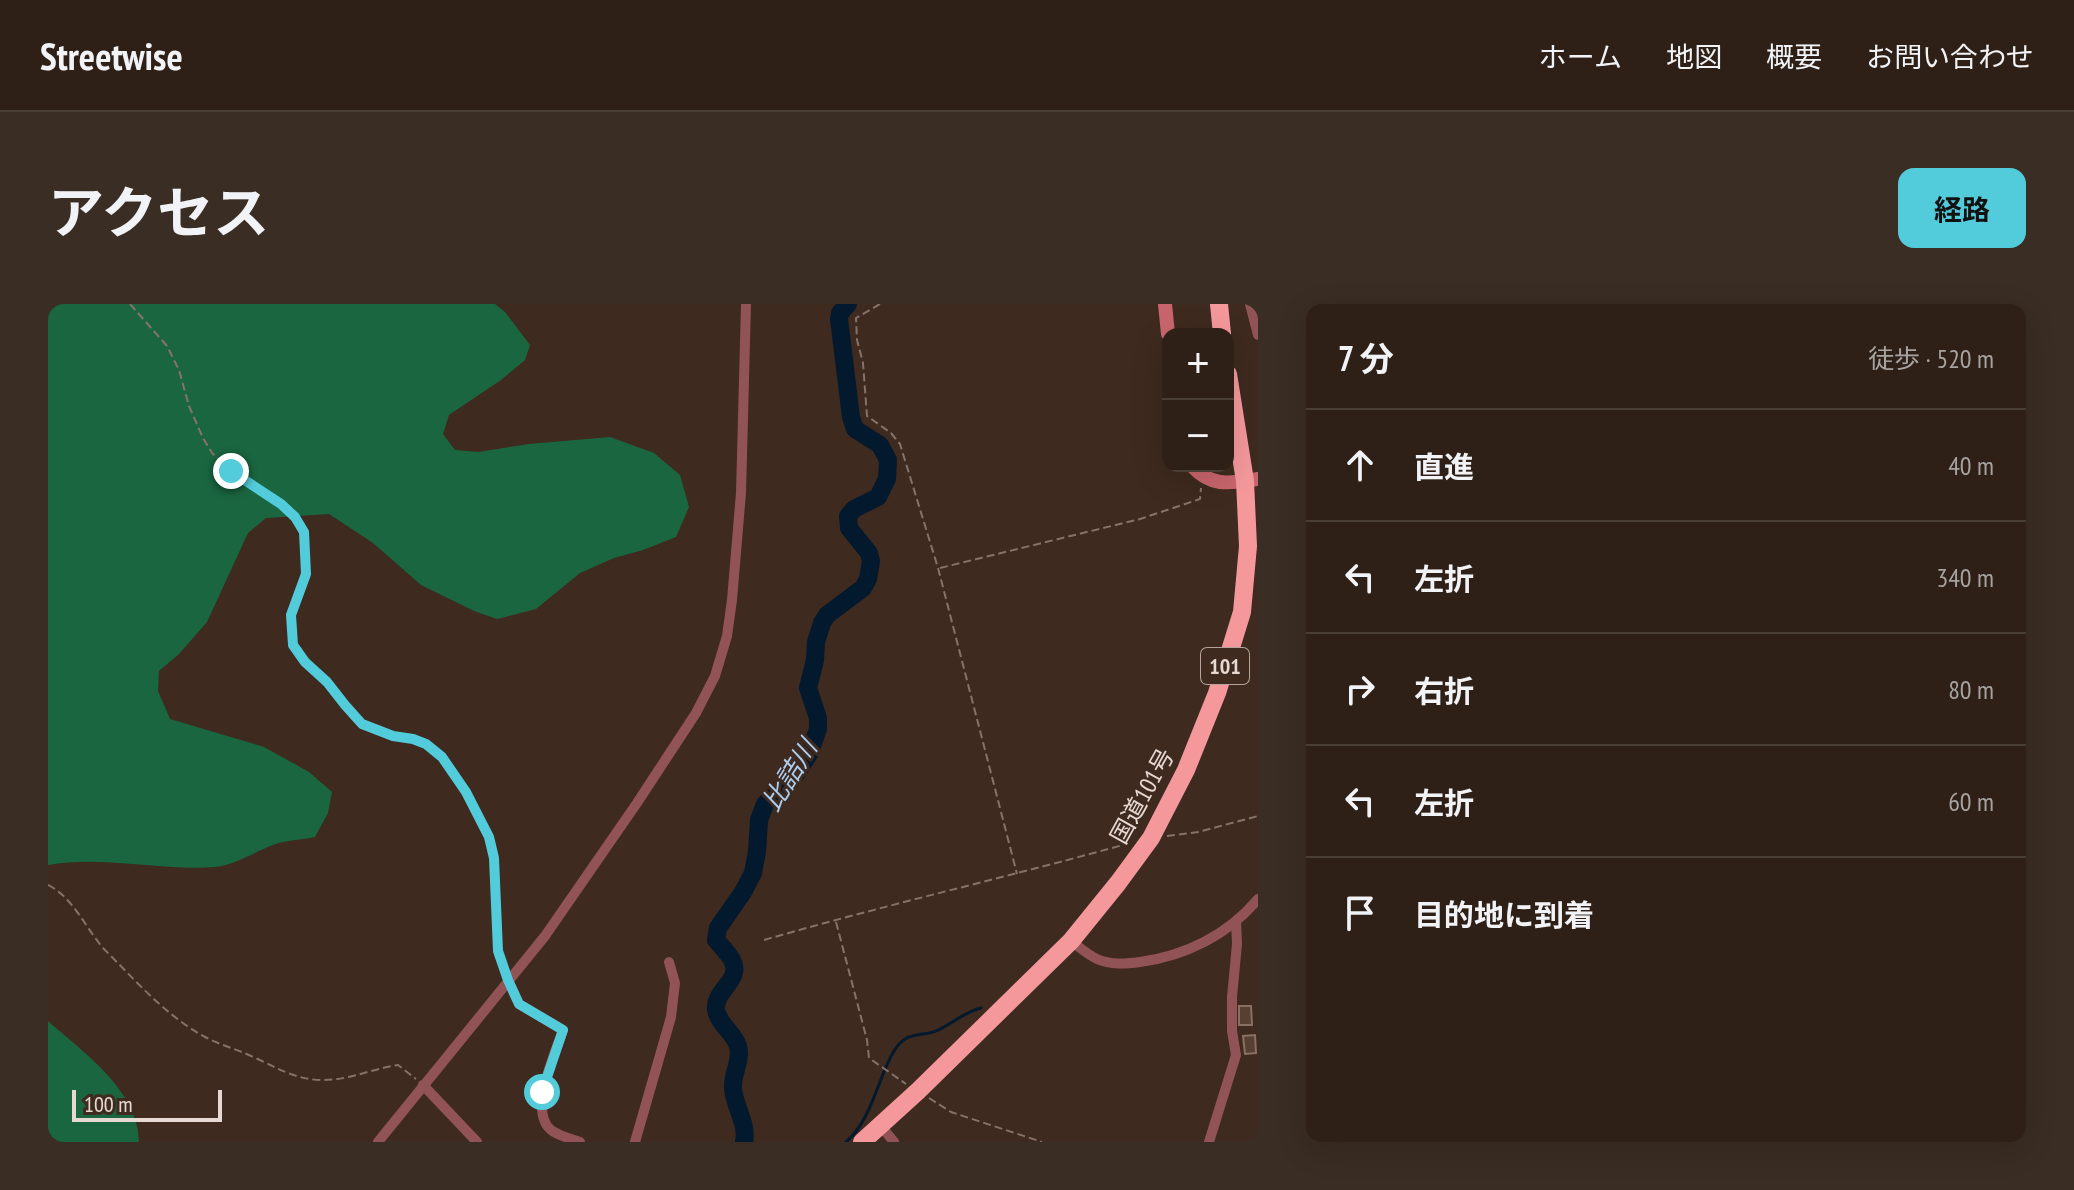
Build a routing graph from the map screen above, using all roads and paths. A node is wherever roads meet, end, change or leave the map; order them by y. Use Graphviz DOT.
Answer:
graph roads {
  1 [pos="130,304"];
  2 [pos="746,304"];
  3 [pos="880,304"];
  4 [pos="1165,304"];
  5 [pos="1219,304"];
  6 [pos="1250,304"];
  7 [pos="1167,328"];
  8 [pos="1221,328"];
  9 [pos="1258,335"];
  10 [pos="1234,400"];
  11 [pos="1196,472"];
  12 [pos="1198,472"];
  13 [pos="1252,480"];
  14 [pos="938,568"];
  15 [pos="1258,816"];
  16 [pos="1151,838"];
  17 [pos="1017,874"];
  18 [pos="48,885"];
  19 [pos="1258,899"];
  20 [pos="835,921"];
  21 [pos="1236,921"];
  22 [pos="764,940"];
  23 [pos="1071,941"];
  24 [pos="669,962"];
  25 [pos="508,980"];
  26 [pos="423,1085"];
  27 [pos="918,1091"];
  28 [pos="881,1126"];
  29 [pos="378,1142"];
  30 [pos="477,1142"];
  31 [pos="580,1142"];
  32 [pos="635,1142"];
  33 [pos="862,1142"];
  34 [pos="894,1142"];
  35 [pos="1042,1142"];
  36 [pos="1209,1142"];
  1 -- 25 [label="path"];
  2 -- 25 [label="street"];
  3 -- 14 [label="path"];
  4 -- 7 [label="street"];
  5 -- 8 [label="highway"];
  6 -- 9 [label="street"];
  10 -- 13 [label="highway, 国道101号 / 101"];
  11 -- 14 [label="path"];
  12 -- 13 [label="street"];
  13 -- 16 [label="highway, 国道101号 / 101"];
  14 -- 17 [label="path"];
  15 -- 16 [label="path"];
  16 -- 17 [label="path"];
  16 -- 23 [label="highway, 国道101号 / 101"];
  17 -- 20 [label="path"];
  18 -- 26 [label="path"];
  19 -- 21 [label="street"];
  20 -- 22 [label="path"];
  20 -- 27 [label="path"];
  21 -- 23 [label="street"];
  21 -- 36 [label="street"];
  23 -- 27 [label="highway, 国道101号 / 101"];
  24 -- 32 [label="street"];
  25 -- 26 [label="street"];
  25 -- 31 [label="street"];
  26 -- 29 [label="street"];
  26 -- 30 [label="street"];
  27 -- 28 [label="highway, 国道101号 / 101"];
  27 -- 35 [label="path"];
  28 -- 33 [label="highway, 国道101号 / 101"];
  28 -- 34 [label="street"];
}
